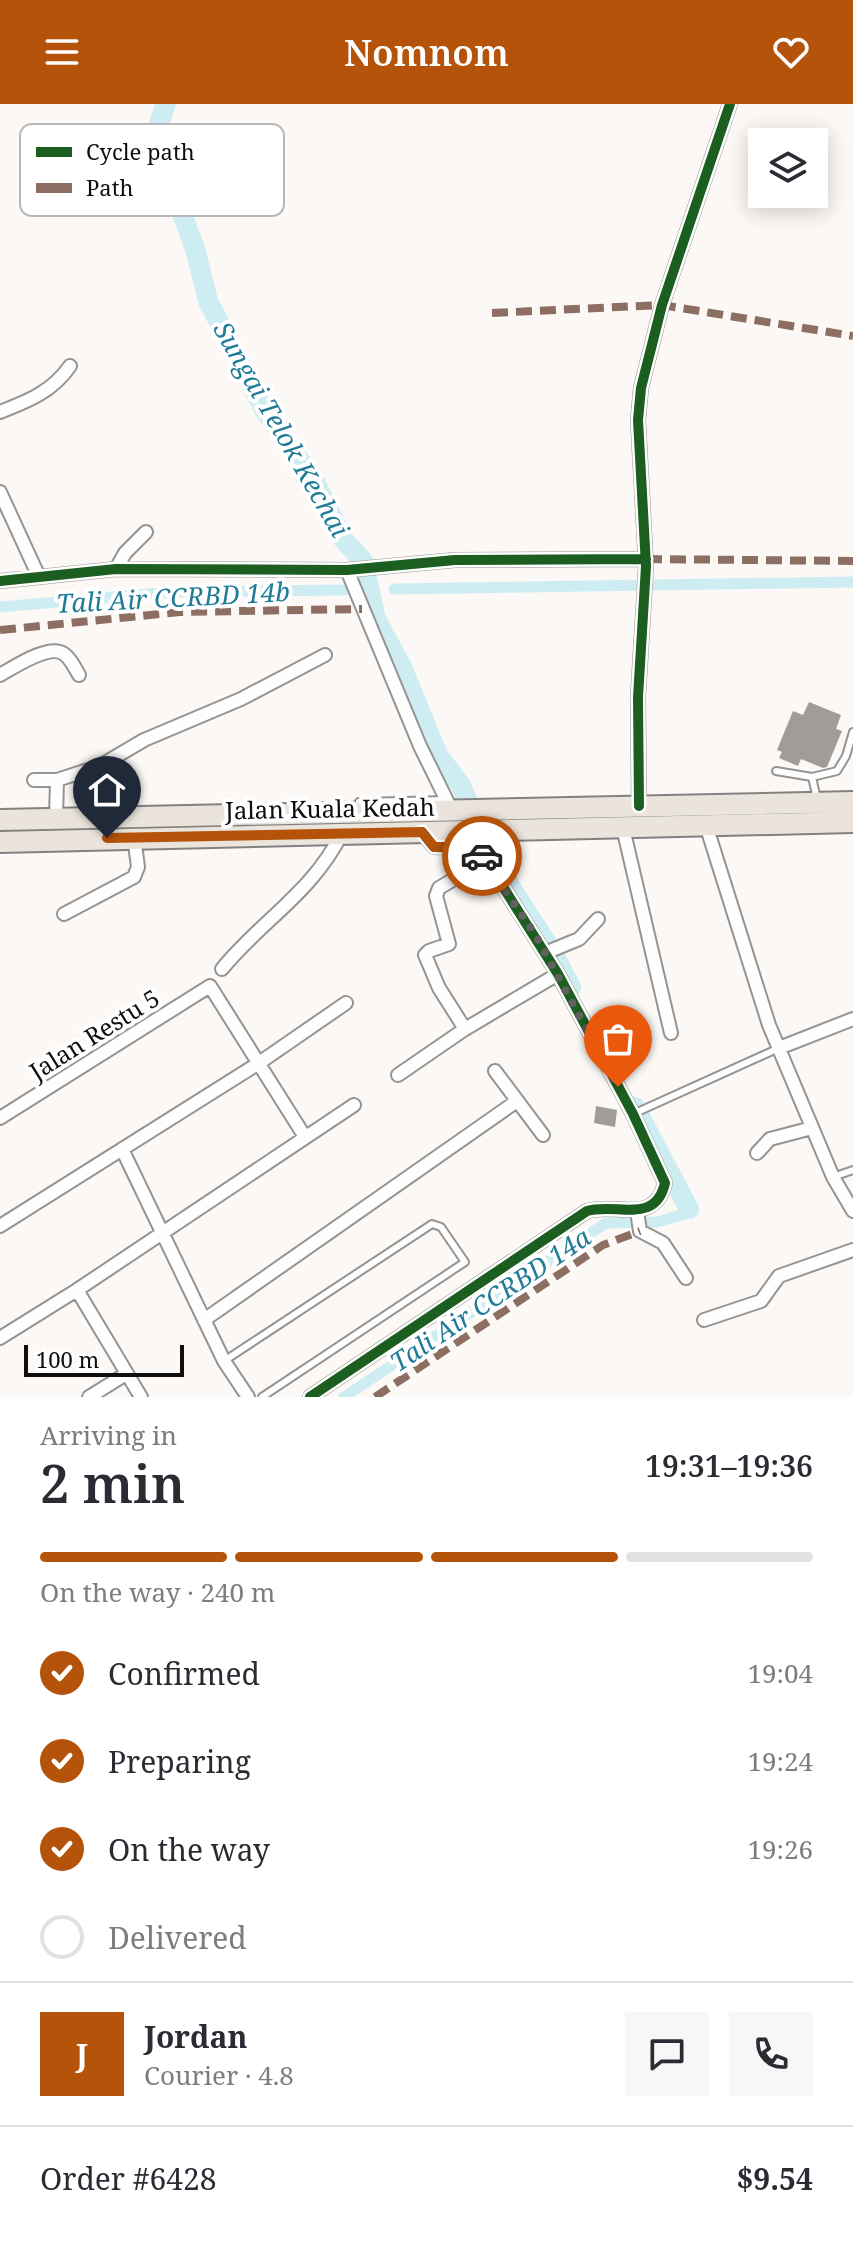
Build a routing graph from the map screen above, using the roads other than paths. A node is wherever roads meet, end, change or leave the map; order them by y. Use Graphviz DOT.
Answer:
graph roads {
  1 [pos="730,104"];
  2 [pos="70,366"];
  3 [pos="0,412"];
  4 [pos="0,492"];
  5 [pos="146,532"];
  6 [pos="646,562"];
  7 [pos="116,569"];
  8 [pos="353,570"];
  9 [pos="39,577"];
  10 [pos="0,581"];
  11 [pos="325,655"];
  12 [pos="0,675"];
  13 [pos="79,675"];
  14 [pos="853,732"];
  15 [pos="776,771"];
  16 [pos="812,777"];
  17 [pos="34,780"];
  18 [pos="57,780"];
  19 [pos="818,802"];
  20 [pos="853,802"];
  21 [pos="639,806"];
  22 [pos="452,813"];
  23 [pos="56,818"];
  24 [pos="0,820"];
  25 [pos="515,821"];
  26 [pos="853,822"];
  27 [pos="826,823"];
  28 [pos="706,825"];
  29 [pos="623,828"];
  30 [pos="422,832"];
  31 [pos="342,833"];
  32 [pos="134,837"];
  33 [pos="0,842"];
  34 [pos="486,860"];
  35 [pos="64,914"];
  36 [pos="598,919"];
  37 [pos="550,950"];
  38 [pos="222,969"];
  39 [pos="558,974"];
  40 [pos="346,1003"];
  41 [pos="853,1019"];
  42 [pos="465,1029"];
  43 [pos="671,1033"];
  44 [pos="779,1048"];
  45 [pos="259,1063"];
  46 [pos="495,1071"];
  47 [pos="398,1075"];
  48 [pos="517,1101"];
  49 [pos="354,1105"];
  50 [pos="633,1114"];
  51 [pos="0,1118"];
  52 [pos="812,1128"];
  53 [pos="543,1135"];
  54 [pos="305,1137"];
  55 [pos="122,1149"];
  56 [pos="757,1153"];
  57 [pos="853,1170"];
  58 [pos="833,1177"];
  59 [pos="853,1211"];
  60 [pos="637,1212"];
  61 [pos="0,1226"];
  62 [pos="162,1232"];
  63 [pos="853,1250"];
  64 [pos="686,1278"];
  65 [pos="77,1290"];
  66 [pos="204,1320"];
  67 [pos="704,1320"];
  68 [pos="0,1338"];
  69 [pos="224,1361"];
  70 [pos="126,1374"];
  71 [pos="89,1397"];
  72 [pos="141,1397"];
  73 [pos="248,1397"];
  74 [pos="262,1397"];
  75 [pos="310,1397"];
  1 -- 6 [label="street"];
  2 -- 3 [label="street"];
  4 -- 9 [label="street"];
  5 -- 7 [label="street"];
  6 -- 8 [label="street"];
  6 -- 21 [label="street"];
  7 -- 8 [label="street"];
  7 -- 9 [label="street"];
  8 -- 22 [label="street"];
  9 -- 10 [label="street"];
  11 -- 18 [label="street"];
  12 -- 13 [label="street"];
  14 -- 16 [label="lane"];
  15 -- 16 [label="lane"];
  16 -- 19 [label="lane"];
  17 -- 18 [label="street"];
  18 -- 23 [label="street"];
  19 -- 20 [label="main road, Jalan Kuala Kedah"];
  19 -- 21 [label="main road, Jalan Kuala Kedah"];
  19 -- 27 [label="main road"];
  21 -- 25 [label="main road, Jalan Kuala Kedah"];
  22 -- 23 [label="main road, Jalan Kuala Kedah"];
  22 -- 25 [label="main road, Jalan Kuala Kedah"];
  22 -- 30 [label="main road, Jalan Kuala Kedah"];
  23 -- 24 [label="main road, Jalan Kuala Kedah"];
  25 -- 29 [label="main road, Jalan Kuala Kedah"];
  26 -- 27 [label="main road, Jalan Kuala Kedah"];
  27 -- 28 [label="main road, Jalan Kuala Kedah"];
  28 -- 29 [label="main road, Jalan Kuala Kedah"];
  28 -- 44 [label="street"];
  29 -- 43 [label="street"];
  30 -- 31 [label="main road, Jalan Kuala Kedah"];
  30 -- 34 [label="street"];
  31 -- 32 [label="main road, Jalan Kuala Kedah"];
  31 -- 38 [label="street"];
  32 -- 33 [label="main road, Jalan Kuala Kedah"];
  32 -- 35 [label="street"];
  34 -- 37 [label="street"];
  34 -- 42 [label="street"];
  36 -- 37 [label="street"];
  37 -- 39 [label="street"];
  39 -- 42 [label="street"];
  39 -- 50 [label="street"];
  40 -- 45 [label="street"];
  41 -- 44 [label="street"];
  42 -- 47 [label="street"];
  44 -- 50 [label="lane"];
  44 -- 52 [label="street"];
  45 -- 51 [label="street, Jalan Restu 5"];
  45 -- 54 [label="street"];
  45 -- 55 [label="street"];
  46 -- 48 [label="street"];
  48 -- 53 [label="street"];
  48 -- 66 [label="street"];
  49 -- 54 [label="street"];
  50 -- 60 [label="street"];
  52 -- 56 [label="street"];
  52 -- 58 [label="street"];
  54 -- 62 [label="street"];
  55 -- 61 [label="street"];
  55 -- 62 [label="street"];
  57 -- 58 [label="lane"];
  58 -- 59 [label="street"];
  60 -- 64 [label="street"];
  60 -- 75 [label="street"];
  62 -- 65 [label="street"];
  62 -- 66 [label="street"];
  63 -- 67 [label="street"];
  65 -- 68 [label="street"];
  65 -- 70 [label="street"];
  66 -- 69 [label="street"];
  69 -- 73 [label="street"];
  69 -- 74 [label="lane"];
  70 -- 71 [label="street"];
  70 -- 72 [label="street"];
}
